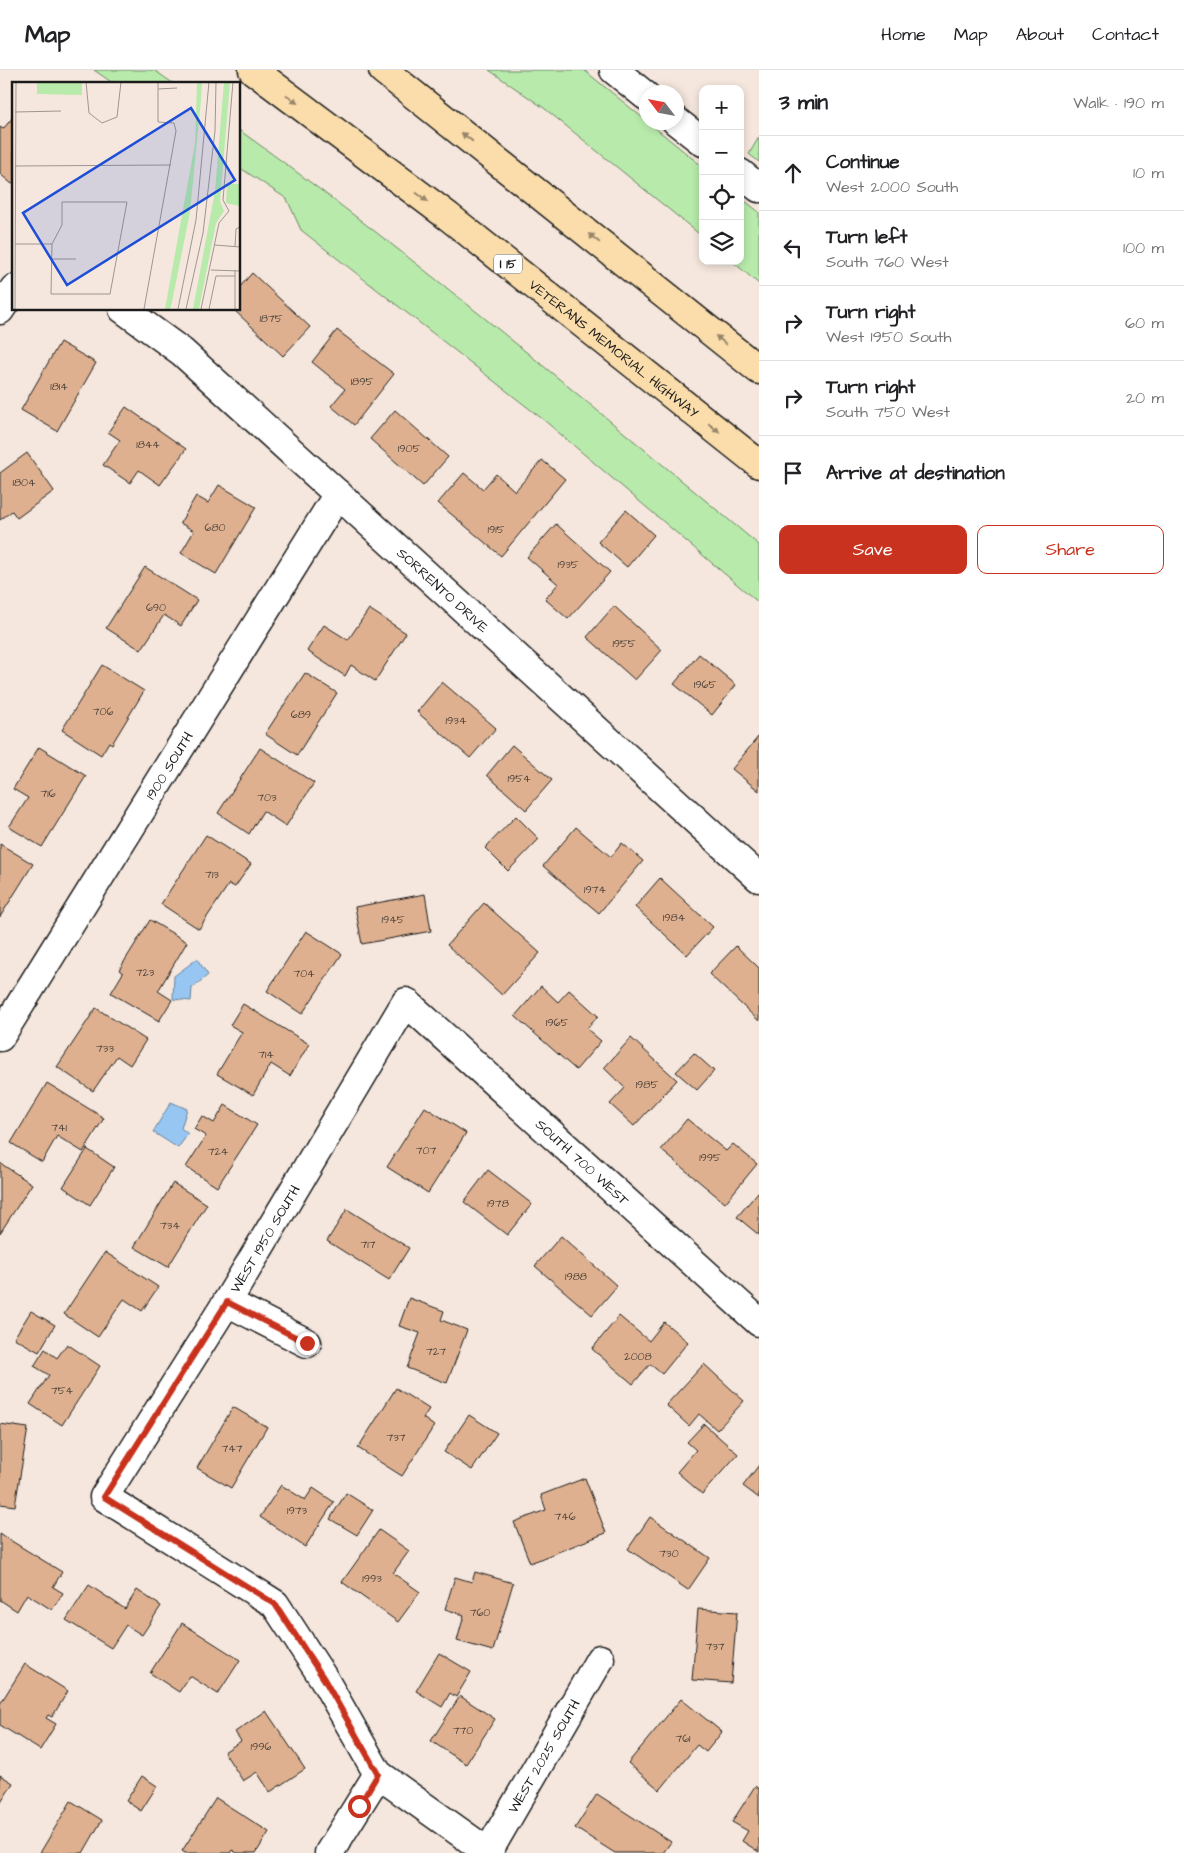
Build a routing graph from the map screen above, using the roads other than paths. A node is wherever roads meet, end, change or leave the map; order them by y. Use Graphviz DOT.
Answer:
graph roads {
  1 [pos="253,70"];
  2 [pos="383,70"];
  3 [pos="614,70"];
  4 [pos="639,90"];
  5 [pos="684,127"];
  6 [pos="699,139"];
  7 [pos="744,175"];
  8 [pos="759,188"];
  9 [pos="12,292"];
  10 [pos="0,310"];
  11 [pos="124,310"];
  12 [pos="759,370"];
  13 [pos="759,464"];
  14 [pos="338,494"];
  15 [pos="759,878"];
  16 [pos="406,1002"];
  17 [pos="0,1037"];
  18 [pos="227,1302"];
  19 [pos="759,1322"];
  20 [pos="307,1343"];
  21 [pos="600,1659"];
  22 [pos="378,1774"];
  23 [pos="488,1852"];
  24 [pos="329,1853"];
  1 -- 13 [label="highway, VETERANS MEMORIAL HIGHWAY / I 15, one-way"];
  12 -- 2 [label="highway, one-way"];
  3 -- 4 [label="street"];
  5 -- 6 [label="street"];
  7 -- 8 [label="street"];
  9 -- 10 [label="street"];
  11 -- 14 [label="street, SORRENTO DRIVE"];
  14 -- 15 [label="street, SORRENTO DRIVE"];
  14 -- 17 [label="street, 1900 SOUTH"];
  16 -- 18 [label="street, WEST 1950 SOUTH"];
  16 -- 19 [label="street, SOUTH 700 WEST"];
  18 -- 20 [label="street"];
  18 -- 22 [label="street, WEST 1950 SOUTH"];
  21 -- 23 [label="street, WEST 2025 SOUTH"];
  22 -- 23 [label="street"];
  22 -- 24 [label="street"];
}
